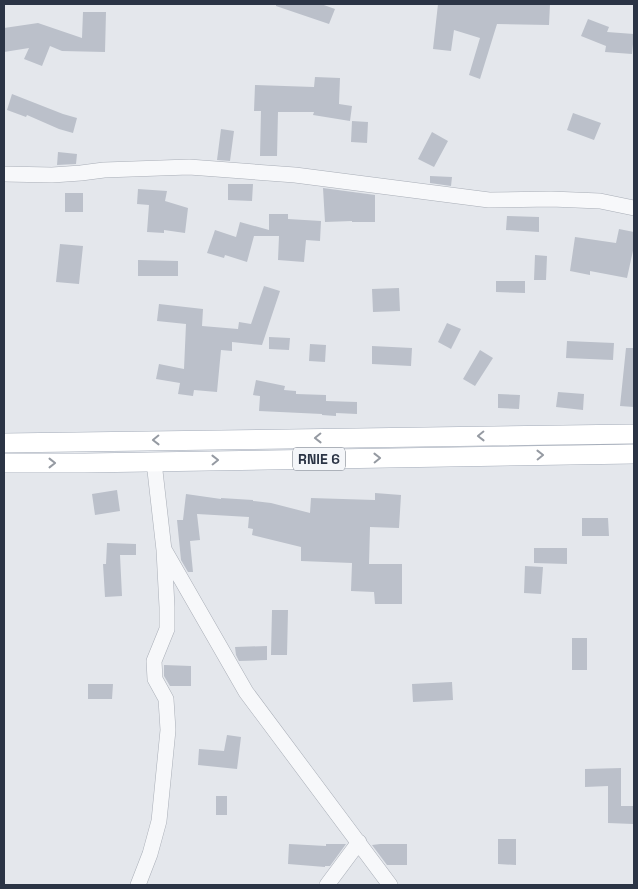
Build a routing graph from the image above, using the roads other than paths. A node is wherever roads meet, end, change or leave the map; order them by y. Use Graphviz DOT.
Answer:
graph roads {
  1 [pos="4,174"];
  2 [pos="634,208"];
  3 [pos="634,434"];
  4 [pos="4,442"];
  5 [pos="634,454"];
  6 [pos="154,462"];
  7 [pos="4,463"];
  8 [pos="164,550"];
  9 [pos="359,842"];
  10 [pos="138,885"];
  11 [pos="326,885"];
  12 [pos="390,885"];
  1 -- 2 [label="street"];
  3 -- 4 [label="main road, RNIE 6, one-way"];
  6 -- 5 [label="main road, RNIE 6, one-way"];
  7 -- 6 [label="main road, RNIE 6, one-way"];
  6 -- 8 [label="street"];
  8 -- 9 [label="street"];
  8 -- 10 [label="street"];
  9 -- 11 [label="street"];
  9 -- 12 [label="street"];
}
